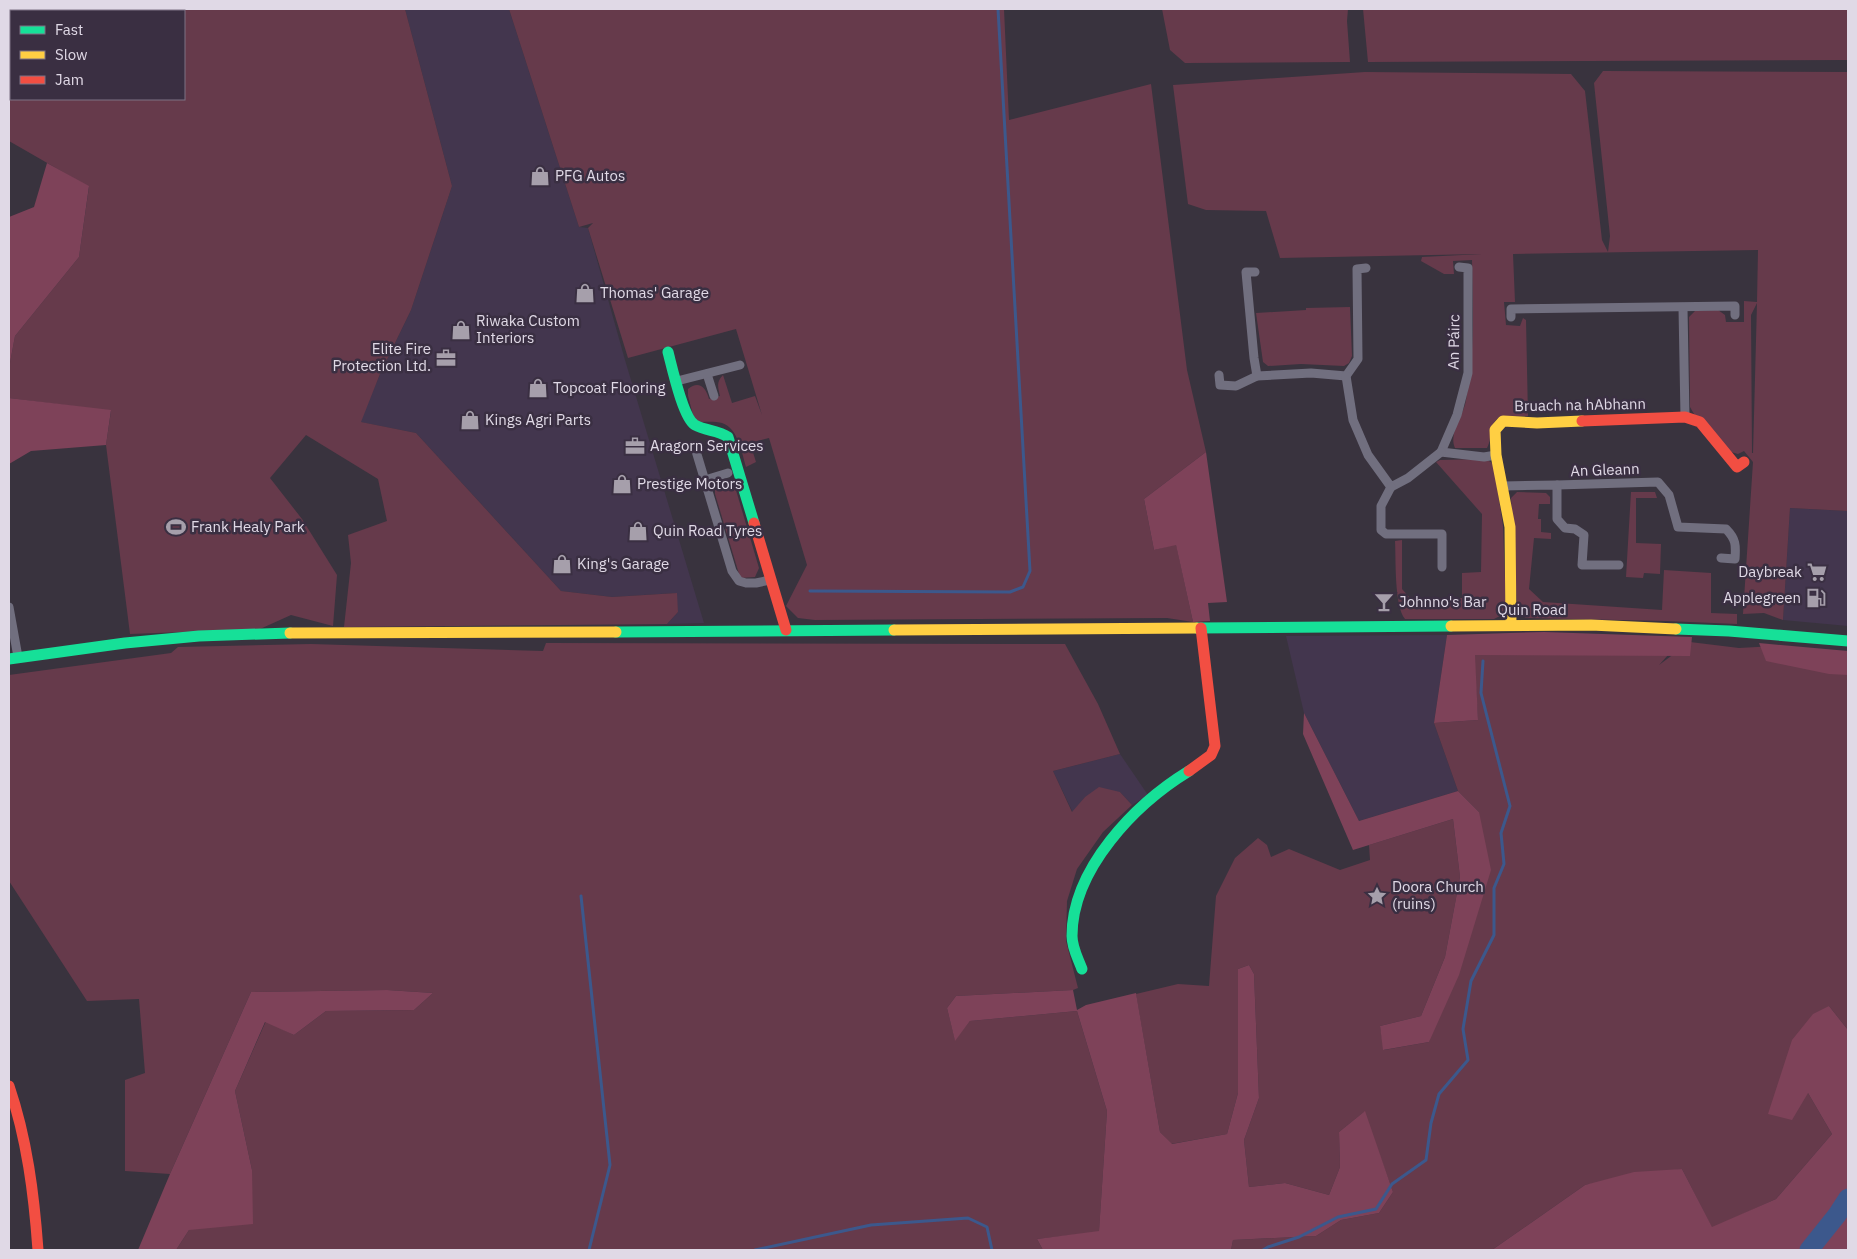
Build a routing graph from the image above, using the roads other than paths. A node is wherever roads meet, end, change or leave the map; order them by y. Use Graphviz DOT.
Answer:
graph roads {
  1 [pos="1459,267"];
  2 [pos="1366,268"];
  3 [pos="1255,272"];
  4 [pos="1683,308"];
  5 [pos="1735,315"];
  6 [pos="1512,317"];
  7 [pos="668,352"];
  8 [pos="740,365"];
  9 [pos="707,374"];
  10 [pos="1219,375"];
  11 [pos="1257,376"];
  12 [pos="1346,376"];
  13 [pos="677,381"];
  14 [pos="714,396"];
  15 [pos="1685,417"];
  16 [pos="696,451"];
  17 [pos="1440,452"];
  18 [pos="1496,454"];
  19 [pos="1744,462"];
  20 [pos="728,473"];
  21 [pos="705,480"];
  22 [pos="1503,486"];
  23 [pos="1557,486"];
  24 [pos="1391,487"];
  25 [pos="1721,558"];
  26 [pos="1619,565"];
  27 [pos="1442,567"];
  28 [pos="770,580"];
  29 [pos="9,607"];
  30 [pos="1511,625"];
  31 [pos="1201,628"];
  32 [pos="786,630"];
  33 [pos="1848,641"];
  34 [pos="13,658"];
  35 [pos="1082,969"];
  36 [pos="9,1086"];
  37 [pos="38,1250"];
  1 -- 17 [label="street, An Páirc"];
  2 -- 12 [label="street"];
  3 -- 11 [label="street"];
  4 -- 5 [label="street"];
  4 -- 6 [label="street"];
  4 -- 15 [label="street"];
  7 -- 13 [label="main road"];
  8 -- 9 [label="street"];
  9 -- 13 [label="street"];
  9 -- 14 [label="street"];
  10 -- 11 [label="street"];
  11 -- 12 [label="street"];
  12 -- 24 [label="street"];
  13 -- 28 [label="main road"];
  15 -- 18 [label="main road, Bruach na hAbhann"];
  15 -- 19 [label="main road"];
  16 -- 21 [label="street"];
  17 -- 18 [label="street"];
  17 -- 24 [label="street, An Páirc"];
  18 -- 22 [label="main road, Bruach na hAbhann"];
  20 -- 21 [label="street"];
  21 -- 28 [label="street"];
  22 -- 23 [label="street, An Gleann"];
  22 -- 30 [label="main road, Bruach na hAbhann"];
  23 -- 25 [label="street, An Gleann"];
  23 -- 26 [label="street, An Gleann"];
  24 -- 27 [label="street"];
  28 -- 32 [label="main road"];
  29 -- 34 [label="street"];
  30 -- 31 [label="main road, Quin Road"];
  30 -- 33 [label="main road, Quin Road"];
  31 -- 32 [label="main road, Quin Road"];
  31 -- 35 [label="main road"];
  32 -- 34 [label="main road, Quin Road"];
  36 -- 37 [label="main road"];
}
